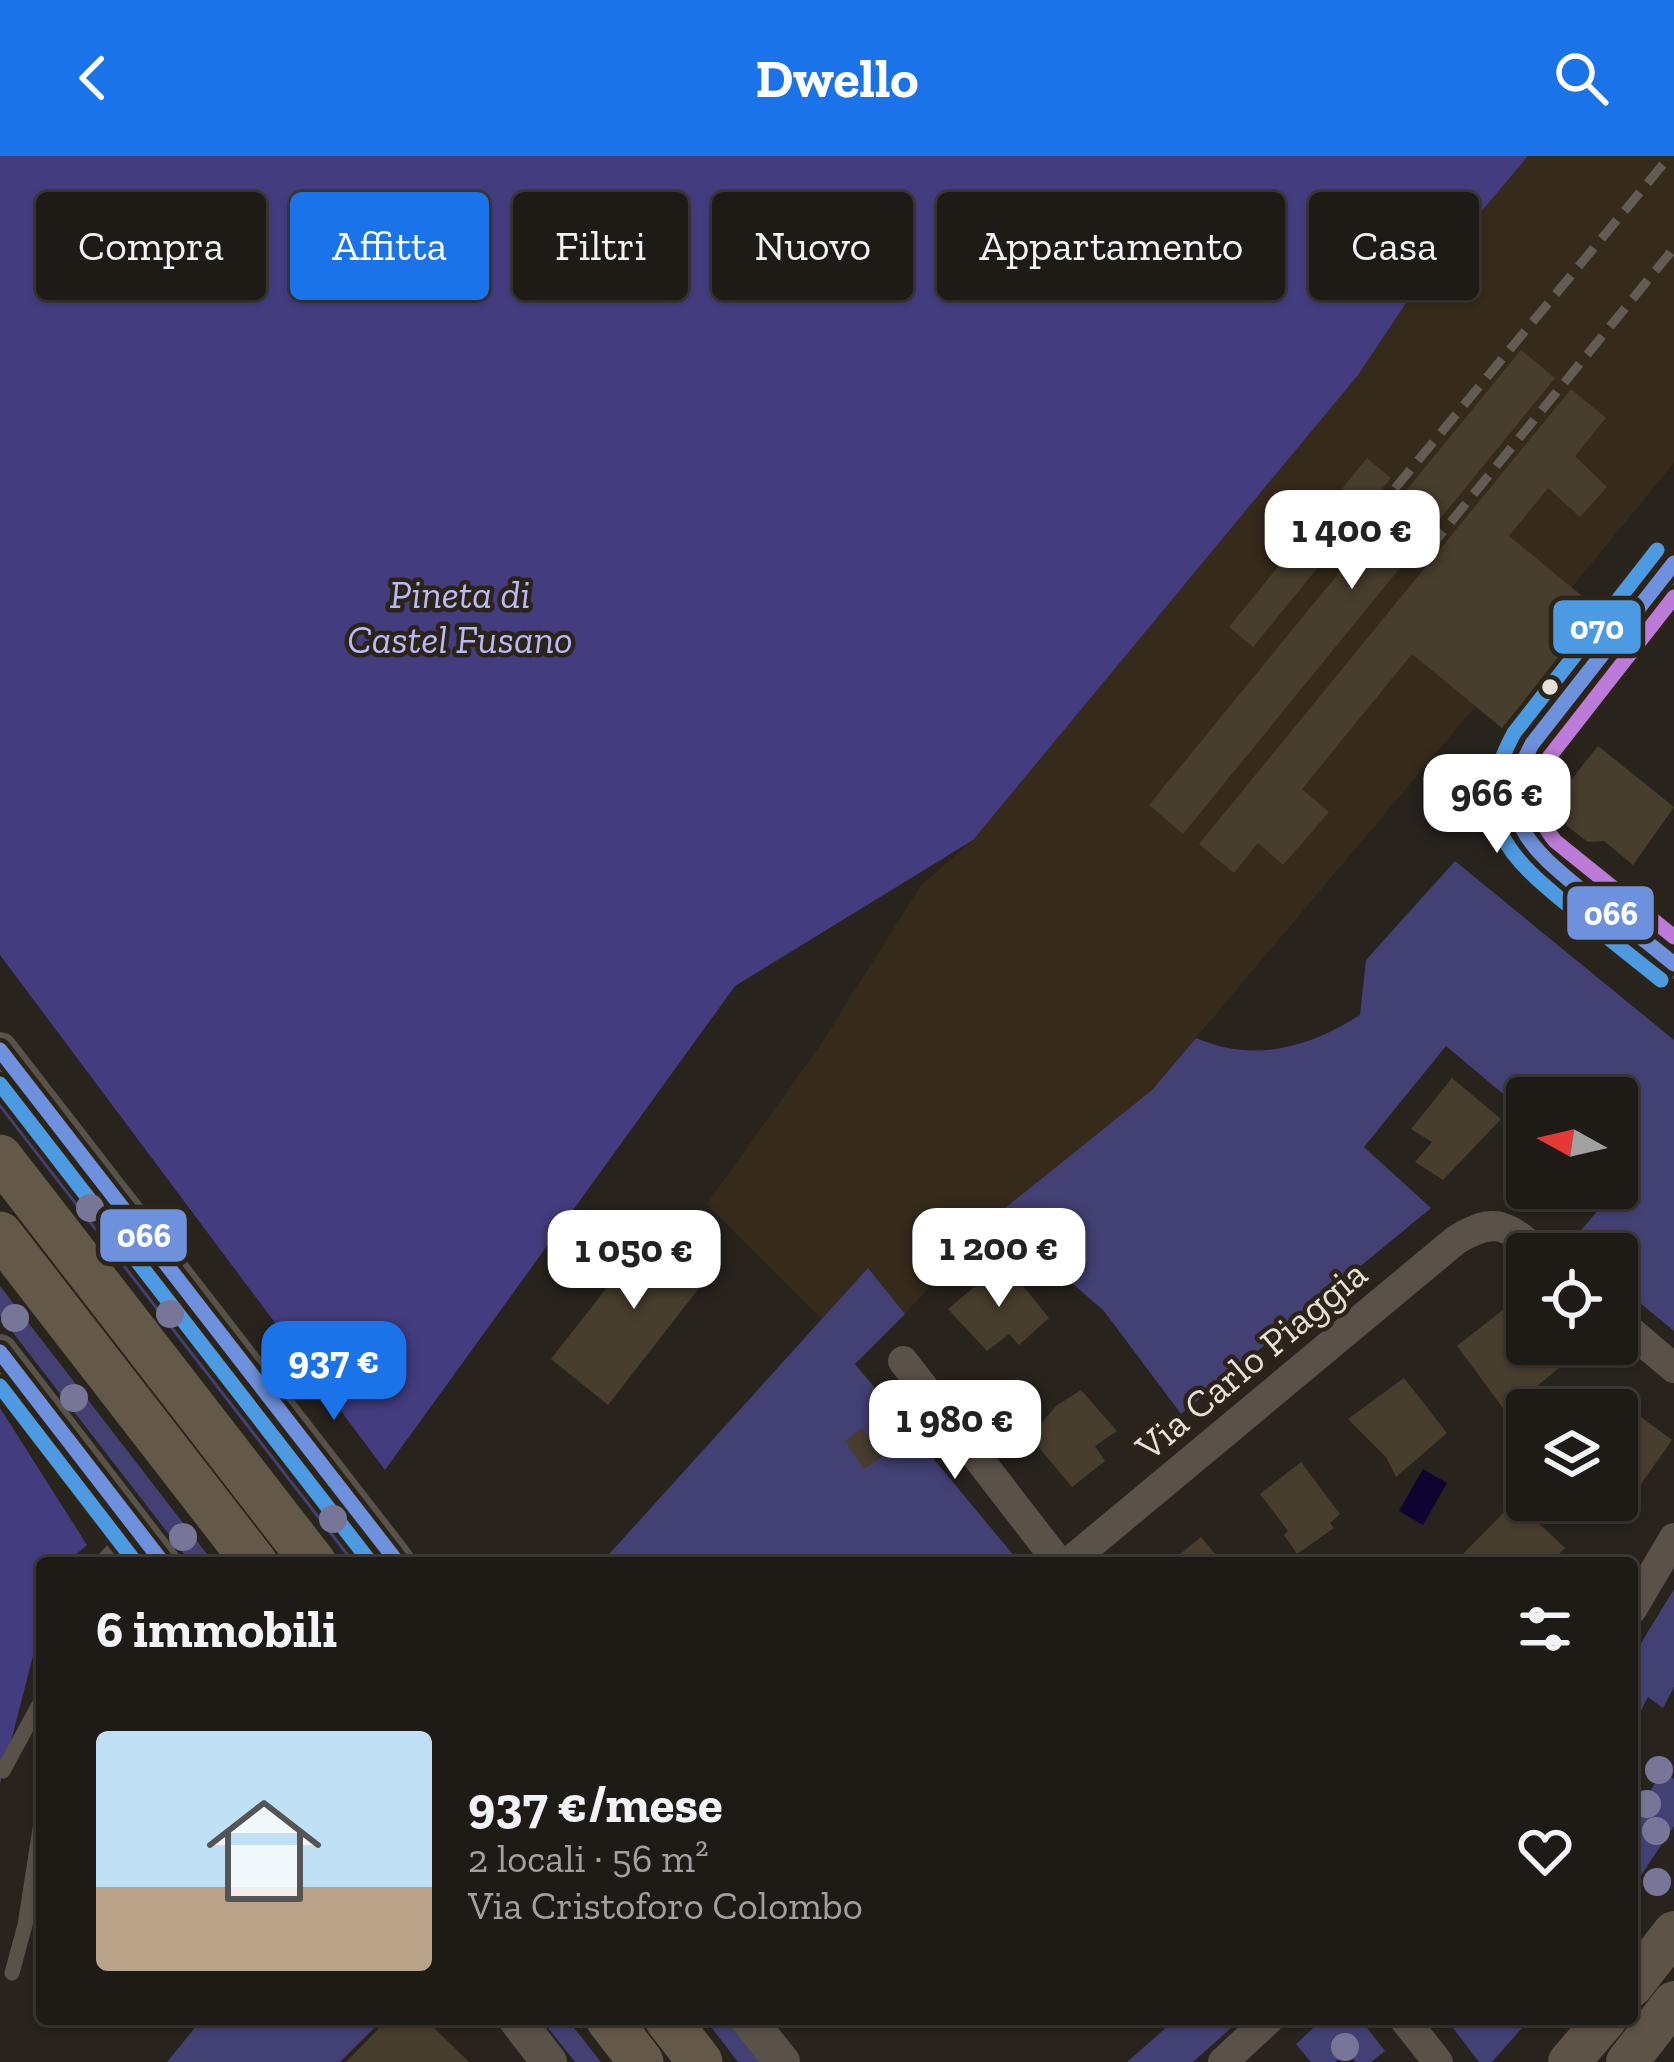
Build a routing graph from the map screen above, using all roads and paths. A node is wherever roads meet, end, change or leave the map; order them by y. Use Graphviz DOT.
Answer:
graph roads {
  1 [pos="1669,579"];
  2 [pos="1674,964"];
  3 [pos="0,1051"];
  4 [pos="0,1157"];
  5 [pos="1515,1233"];
  6 [pos="0,1234"];
  7 [pos="1638,1338"];
  8 [pos="0,1352"];
  9 [pos="904,1361"];
  10 [pos="1674,1368"];
  11 [pos="134,1526"];
  12 [pos="1674,1538"];
  13 [pos="106,1557"];
  14 [pos="159,1557"];
  15 [pos="250,1557"];
  16 [pos="309,1557"];
  17 [pos="393,1557"];
  18 [pos="1054,1557"];
  19 [pos="1076,1557"];
  20 [pos="1638,1599"];
  21 [pos="36,1714"];
  22 [pos="3,1771"];
  23 [pos="36,1854"];
  24 [pos="1674,1932"];
  25 [pos="12,1973"];
  26 [pos="1638,1978"];
  27 [pos="1674,2002"];
  28 [pos="521,2025"];
  29 [pos="613,2025"];
  30 [pos="672,2025"];
  31 [pos="753,2025"];
  32 [pos="1262,2025"];
  33 [pos="1409,2025"];
  34 [pos="1601,2025"];
  35 [pos="549,2062"];
  36 [pos="641,2062"];
  37 [pos="700,2062"];
  38 [pos="782,2062"];
  39 [pos="1222,2062"];
  40 [pos="1438,2062"];
  41 [pos="1569,2062"];
  42 [pos="1628,2062"];
  1 -- 2 [label="street"];
  3 -- 17 [label="street"];
  4 -- 16 [label="main road"];
  5 -- 19 [label="street, Via Carlo Piaggia"];
  6 -- 15 [label="main road"];
  7 -- 10 [label="street"];
  8 -- 11 [label="street"];
  9 -- 18 [label="street"];
  11 -- 13 [label="lane"];
  11 -- 14 [label="street"];
  12 -- 20 [label="street"];
  21 -- 22 [label="lane"];
  23 -- 25 [label="lane"];
  24 -- 26 [label="main road"];
  27 -- 42 [label="main road"];
  28 -- 35 [label="street"];
  29 -- 36 [label="main road"];
  30 -- 37 [label="main road"];
  31 -- 38 [label="street"];
  32 -- 39 [label="street"];
  33 -- 40 [label="street"];
  34 -- 41 [label="main road"];
}
